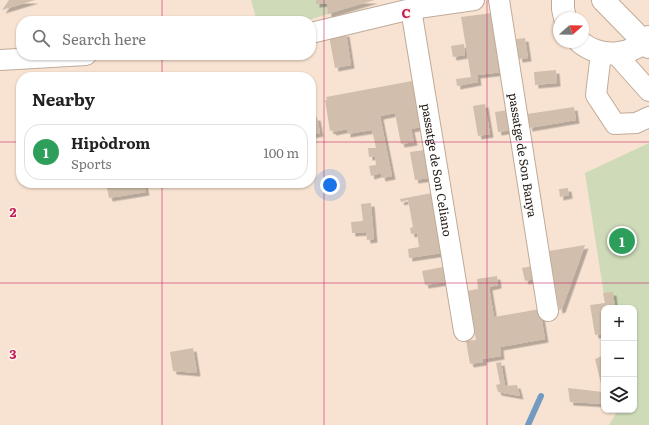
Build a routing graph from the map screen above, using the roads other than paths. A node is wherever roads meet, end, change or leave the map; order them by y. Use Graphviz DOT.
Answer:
graph roads {
  1 [pos="474,0"];
  2 [pos="499,0"];
  3 [pos="563,0"];
  4 [pos="604,0"];
  5 [pos="411,9"];
  6 [pos="564,12"];
  7 [pos="316,32"];
  8 [pos="648,42"];
  9 [pos="589,48"];
  10 [pos="608,54"];
  11 [pos="16,59"];
  12 [pos="0,60"];
  13 [pos="649,91"];
  14 [pos="649,116"];
  15 [pos="548,311"];
  16 [pos="464,331"];
  1 -- 5 [label="street"];
  2 -- 15 [label="street, passatge de Son Banya"];
  3 -- 6 [label="main road"];
  4 -- 8 [label="main road"];
  5 -- 7 [label="street"];
  5 -- 16 [label="street, passatge de Son Celiano"];
  8 -- 10 [label="main road"];
  9 -- 10 [label="main road"];
  10 -- 13 [label="street"];
  10 -- 14 [label="street"];
  11 -- 12 [label="street"];
}
